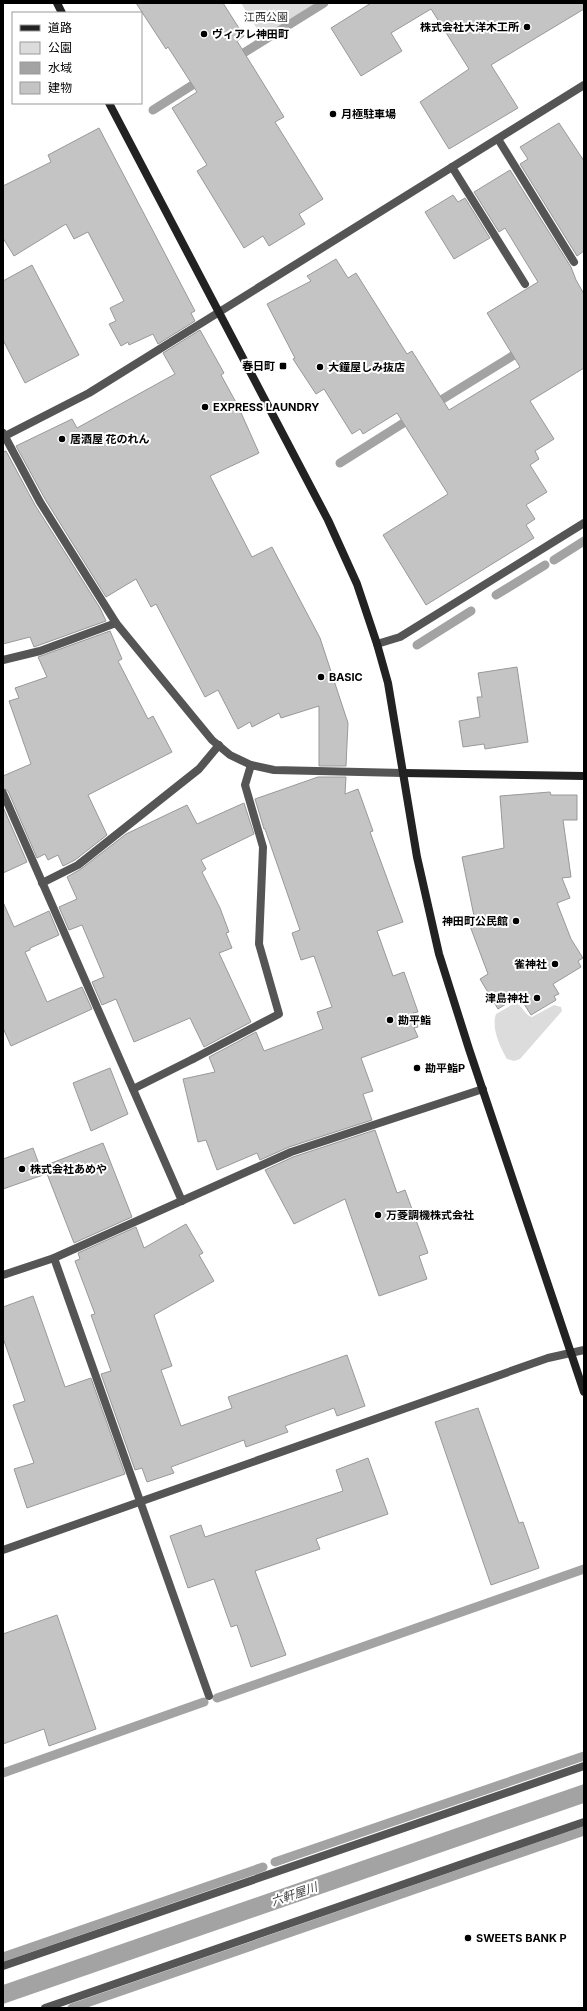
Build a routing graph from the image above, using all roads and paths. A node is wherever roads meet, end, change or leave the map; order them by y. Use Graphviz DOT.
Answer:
graph roads {
  1 [pos="57,3"];
  2 [pos="62,12"];
  3 [pos="584,85"];
  4 [pos="110,104"];
  5 [pos="498,139"];
  6 [pos="452,167"];
  7 [pos="574,262"];
  8 [pos="525,284"];
  9 [pos="219,312"];
  10 [pos="4,435"];
  11 [pos="584,523"];
  12 [pos="116,623"];
  13 [pos="377,644"];
  14 [pos="3,660"];
  15 [pos="219,746"];
  16 [pos="251,765"];
  17 [pos="403,773"];
  18 [pos="584,776"];
  19 [pos="3,794"];
  20 [pos="42,883"];
  21 [pos="133,1089"];
  22 [pos="483,1089"];
  23 [pos="182,1200"];
  24 [pos="54,1258"];
  25 [pos="3,1275"];
  26 [pos="584,1350"];
  27 [pos="571,1353"];
  28 [pos="584,1392"];
  29 [pos="141,1502"];
  30 [pos="3,1550"];
  31 [pos="209,1696"];
  32 [pos="584,1766"];
  33 [pos="584,1822"];
  34 [pos="3,1966"];
  35 [pos="45,2008"];
  1 -- 2 [label="street"];
  3 -- 5 [label="street"];
  4 -- 9 [label="street"];
  5 -- 6 [label="street"];
  5 -- 7 [label="street"];
  6 -- 8 [label="street"];
  6 -- 9 [label="street"];
  9 -- 10 [label="street"];
  9 -- 13 [label="street"];
  10 -- 12 [label="street"];
  11 -- 13 [label="street"];
  12 -- 14 [label="street"];
  12 -- 15 [label="street"];
  13 -- 17 [label="street"];
  15 -- 16 [label="street"];
  15 -- 20 [label="street"];
  16 -- 17 [label="street"];
  16 -- 21 [label="street"];
  17 -- 18 [label="street"];
  17 -- 22 [label="street"];
  19 -- 20 [label="street"];
  20 -- 21 [label="street"];
  21 -- 23 [label="street"];
  22 -- 23 [label="street"];
  22 -- 27 [label="street"];
  23 -- 24 [label="street"];
  24 -- 25 [label="street"];
  24 -- 29 [label="street"];
  26 -- 27 [label="street"];
  27 -- 28 [label="street"];
  27 -- 29 [label="street"];
  29 -- 30 [label="street"];
  29 -- 31 [label="street"];
  32 -- 34 [label="street"];
  33 -- 35 [label="street"];
}
